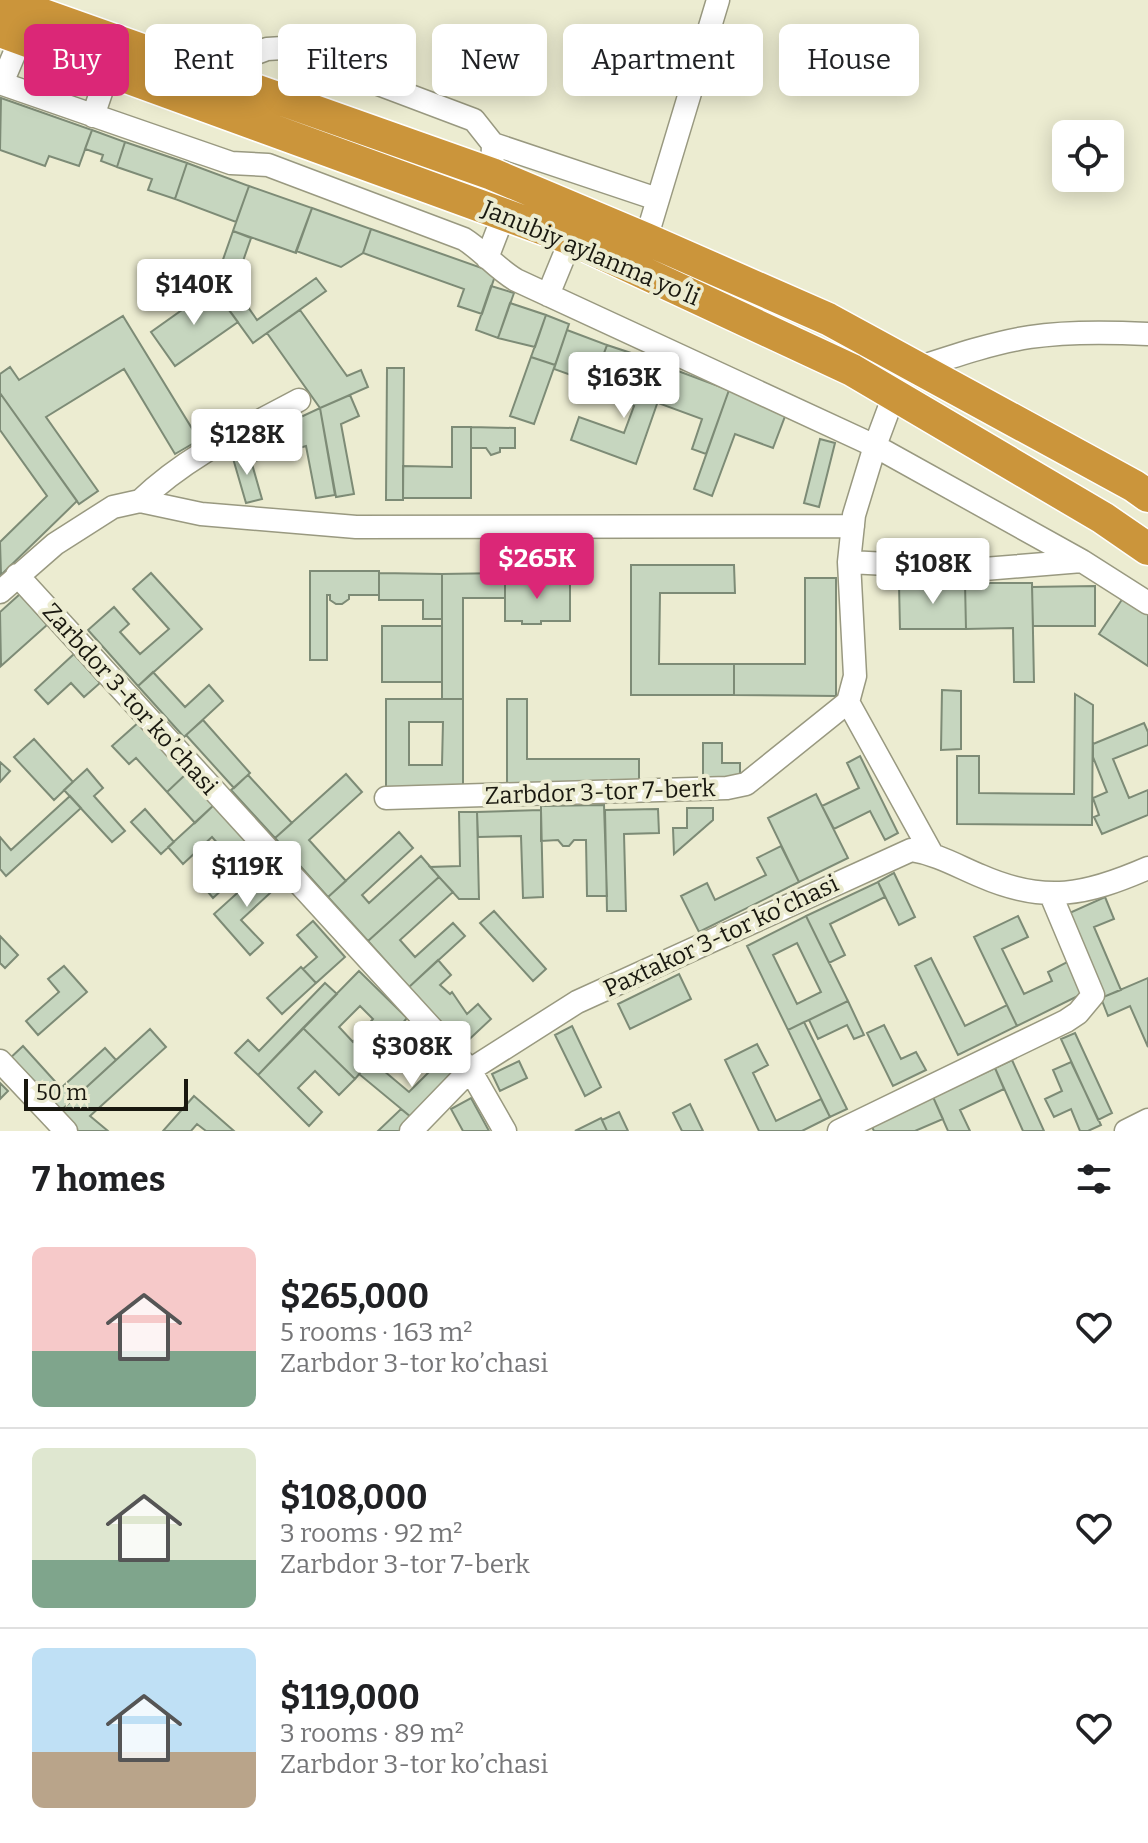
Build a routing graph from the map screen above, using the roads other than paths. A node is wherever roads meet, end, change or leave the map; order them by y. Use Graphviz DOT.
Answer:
graph roads {
  1 [pos="1,0"];
  2 [pos="718,0"];
  3 [pos="10,35"];
  4 [pos="145,51"];
  5 [pos="262,51"];
  6 [pos="129,76"];
  7 [pos="1,83"];
  8 [pos="262,89"];
  9 [pos="100,96"];
  10 [pos="93,116"];
  11 [pos="279,132"];
  12 [pos="342,154"];
  13 [pos="492,159"];
  14 [pos="268,165"];
  15 [pos="409,179"];
  16 [pos="330,188"];
  17 [pos="657,199"];
  18 [pos="395,213"];
  19 [pos="504,214"];
  20 [pos="571,239"];
  21 [pos="646,239"];
  22 [pos="487,258"];
  23 [pos="548,295"];
  24 [pos="1148,334"];
  25 [pos="917,368"];
  26 [pos="894,395"];
  27 [pos="299,400"];
  28 [pos="875,446"];
  29 [pos="1148,496"];
  30 [pos="140,501"];
  31 [pos="853,526"];
  32 [pos="1148,549"];
  33 [pos="1082,561"];
  34 [pos="849,562"];
  35 [pos="17,575"];
  36 [pos="0,592"];
  37 [pos="1148,603"];
  38 [pos="848,702"];
  39 [pos="386,798"];
  40 [pos="932,854"];
  41 [pos="1148,868"];
  42 [pos="1051,895"];
  43 [pos="0,1061"];
  44 [pos="470,1070"];
  45 [pos="1148,1120"];
  46 [pos="66,1131"];
  47 [pos="411,1131"];
  48 [pos="505,1131"];
  49 [pos="839,1131"];
  50 [pos="1126,1131"];
  1 -- 4 [label="highway, Janubiy aylanma yoʻli"];
  2 -- 17 [label="street"];
  3 -- 7 [label="street"];
  5 -- 13 [label="street"];
  6 -- 11 [label="highway, Janubiy aylanma yoʻli"];
  7 -- 10 [label="street"];
  8 -- 13 [label="highway, Janubiy aylanma yoʻli"];
  9 -- 10 [label="street"];
  10 -- 14 [label="street"];
  11 -- 12 [label="highway, Janubiy aylanma yoʻli"];
  11 -- 14 [label="street"];
  12 -- 15 [label="highway, Janubiy aylanma yoʻli"];
  12 -- 16 [label="street"];
  13 -- 17 [label="street"];
  13 -- 21 [label="highway, Janubiy aylanma yoʻli"];
  14 -- 16 [label="street"];
  15 -- 18 [label="street"];
  15 -- 19 [label="highway, Janubiy aylanma yoʻli"];
  16 -- 18 [label="street"];
  17 -- 21 [label="street"];
  18 -- 22 [label="street"];
  19 -- 20 [label="highway, Janubiy aylanma yoʻli"];
  19 -- 22 [label="street"];
  20 -- 23 [label="street"];
  20 -- 26 [label="highway, Janubiy aylanma yoʻli"];
  21 -- 25 [label="highway, Janubiy aylanma yoʻli"];
  22 -- 23 [label="street"];
  23 -- 28 [label="street"];
  24 -- 25 [label="street"];
  25 -- 29 [label="highway, Janubiy aylanma yoʻli"];
  26 -- 28 [label="street"];
  26 -- 32 [label="highway, Janubiy aylanma yoʻli"];
  27 -- 30 [label="street"];
  28 -- 31 [label="street"];
  28 -- 33 [label="street"];
  30 -- 31 [label="street"];
  30 -- 35 [label="street"];
  31 -- 34 [label="street"];
  33 -- 34 [label="street"];
  33 -- 37 [label="street"];
  34 -- 38 [label="street"];
  35 -- 36 [label="street"];
  35 -- 44 [label="street, Zarbdor 3-tor koʼchasi"];
  38 -- 39 [label="street, Zarbdor 3-tor 7-berk"];
  38 -- 40 [label="street"];
  40 -- 42 [label="street"];
  40 -- 44 [label="street, Paxtakor 3-tor koʼchasi"];
  41 -- 42 [label="street"];
  42 -- 49 [label="street"];
  43 -- 46 [label="street"];
  44 -- 47 [label="street, Paxtakor 3-tor koʼchasi"];
  44 -- 48 [label="street"];
  45 -- 50 [label="street"];
}
